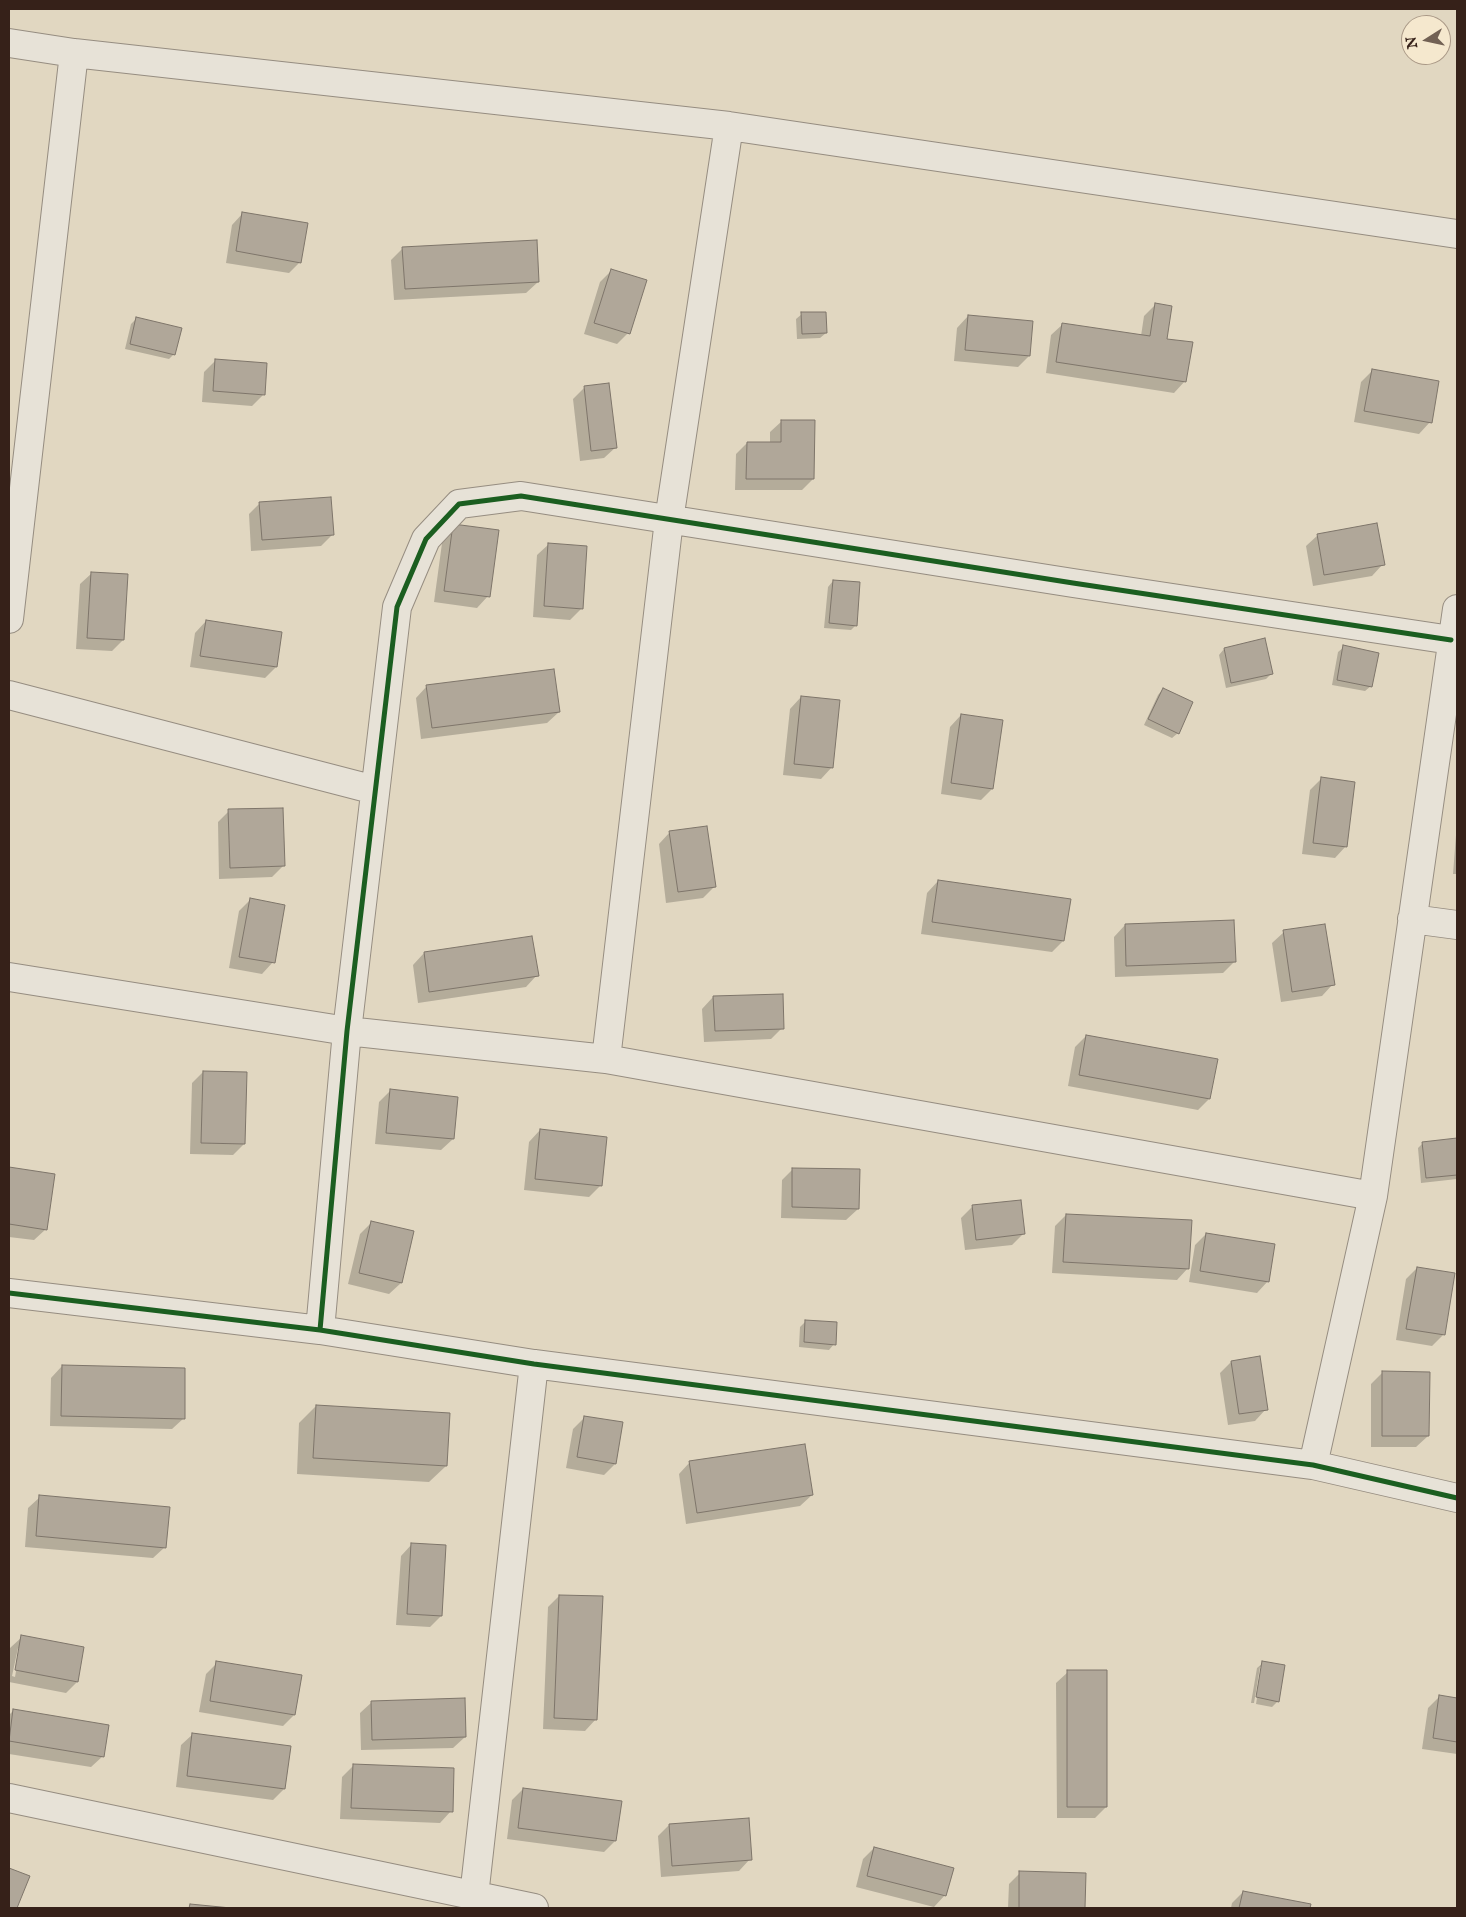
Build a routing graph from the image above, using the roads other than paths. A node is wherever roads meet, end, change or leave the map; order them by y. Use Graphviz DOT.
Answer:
graph roads {
  1 [pos="9,43"];
  2 [pos="74,52"];
  3 [pos="729,126"];
  4 [pos="1457,234"];
  5 [pos="669,520"];
  6 [pos="1457,609"];
  7 [pos="9,619"];
  8 [pos="1452,640"];
  9 [pos="9,695"];
  10 [pos="375,790"];
  11 [pos="1412,919"];
  12 [pos="1457,925"];
  13 [pos="9,977"];
  14 [pos="347,1031"];
  15 [pos="606,1059"];
  16 [pos="1373,1196"];
  17 [pos="9,1293"];
  18 [pos="320,1330"];
  19 [pos="534,1364"];
  20 [pos="1313,1465"];
  21 [pos="1457,1498"];
  22 [pos="9,1798"];
  23 [pos="474,1896"];
  24 [pos="534,1908"];
  1 -- 2 [label="street"];
  2 -- 3 [label="street"];
  2 -- 7 [label="street"];
  3 -- 4 [label="street"];
  3 -- 5 [label="street"];
  5 -- 8 [label="street"];
  5 -- 10 [label="street"];
  5 -- 15 [label="street"];
  6 -- 8 [label="street"];
  8 -- 11 [label="street"];
  9 -- 10 [label="street"];
  10 -- 14 [label="street"];
  11 -- 12 [label="street"];
  11 -- 16 [label="street"];
  13 -- 14 [label="street"];
  14 -- 15 [label="street"];
  14 -- 18 [label="street"];
  15 -- 16 [label="street"];
  16 -- 20 [label="street"];
  17 -- 18 [label="street"];
  18 -- 19 [label="street"];
  19 -- 20 [label="street"];
  19 -- 23 [label="street"];
  20 -- 21 [label="street"];
  22 -- 23 [label="street"];
  23 -- 24 [label="street"];
}
